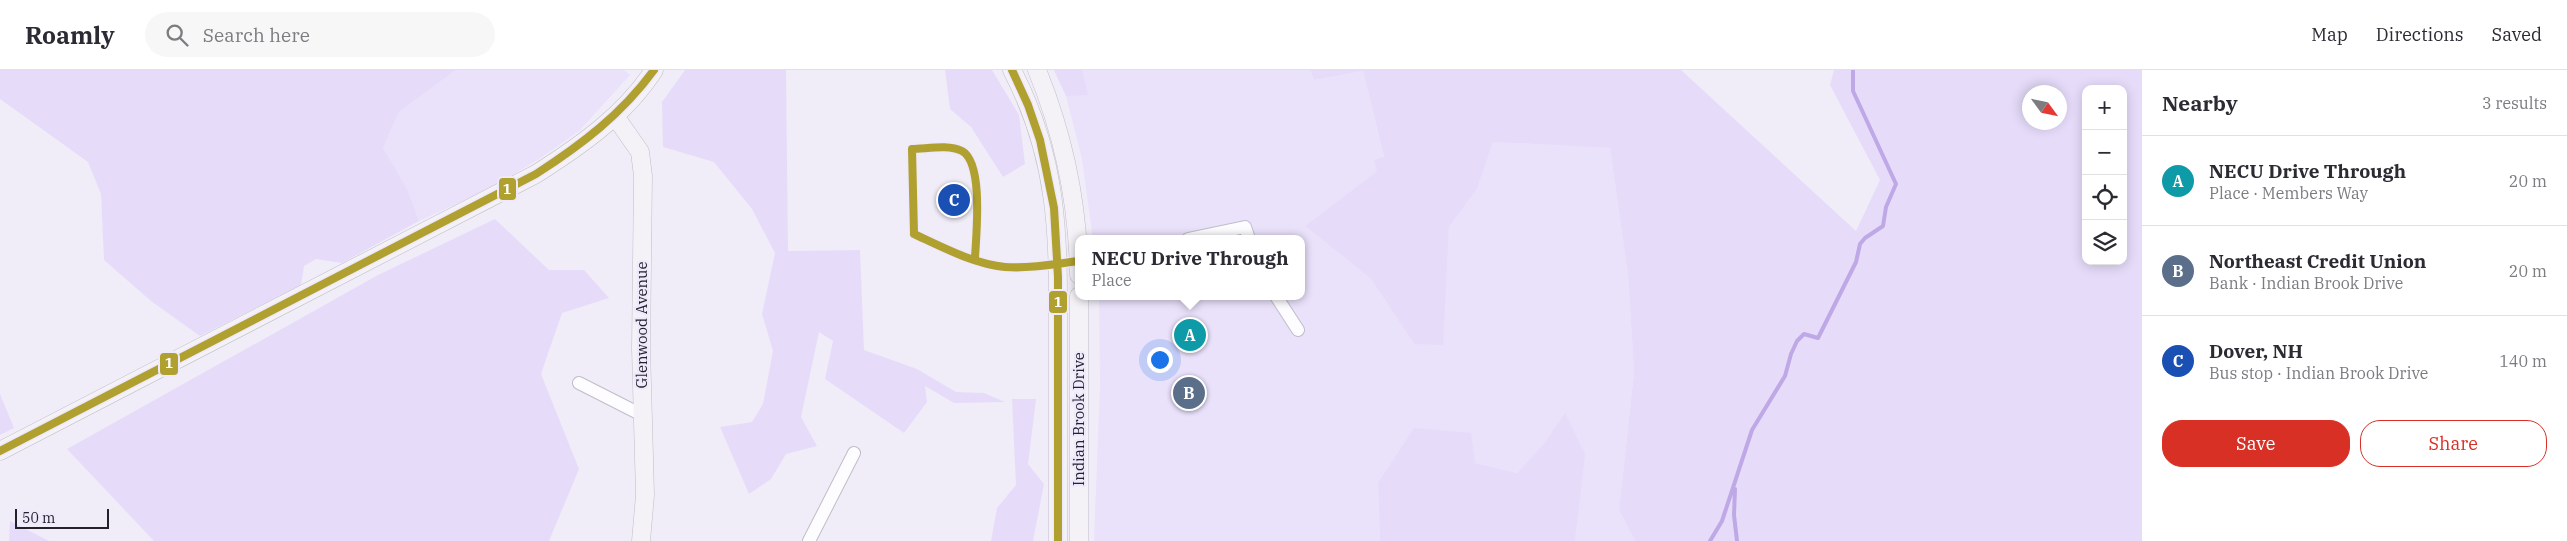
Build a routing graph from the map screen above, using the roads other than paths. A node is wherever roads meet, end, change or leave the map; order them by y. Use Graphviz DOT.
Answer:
graph roads {
  1 [pos="654,70"];
  2 [pos="1012,70"];
  3 [pos="1036,70"];
  4 [pos="615,116"];
  5 [pos="1076,235"];
  6 [pos="1207,235"];
  7 [pos="1248,235"];
  8 [pos="1075,262"];
  9 [pos="1057,264"];
  10 [pos="1079,300"];
  11 [pos="1279,300"];
  12 [pos="1298,330"];
  13 [pos="579,383"];
  14 [pos="642,415"];
  15 [pos="0,451"];
  16 [pos="854,453"];
  17 [pos="641,541"];
  18 [pos="809,541"];
  19 [pos="1058,541"];
  20 [pos="1079,541"];
  1 -- 4 [label="main road"];
  2 -- 9 [label="main road, Indian Brook Drive"];
  3 -- 5 [label="main road"];
  4 -- 14 [label="main road, Glenwood Avenue"];
  4 -- 15 [label="main road"];
  6 -- 7 [label="street"];
  8 -- 9 [label="street"];
  9 -- 19 [label="main road, Indian Brook Drive"];
  10 -- 20 [label="main road, Indian Brook Drive"];
  11 -- 12 [label="street"];
  13 -- 14 [label="street"];
  14 -- 17 [label="main road, Glenwood Avenue"];
  16 -- 18 [label="street"];
}
